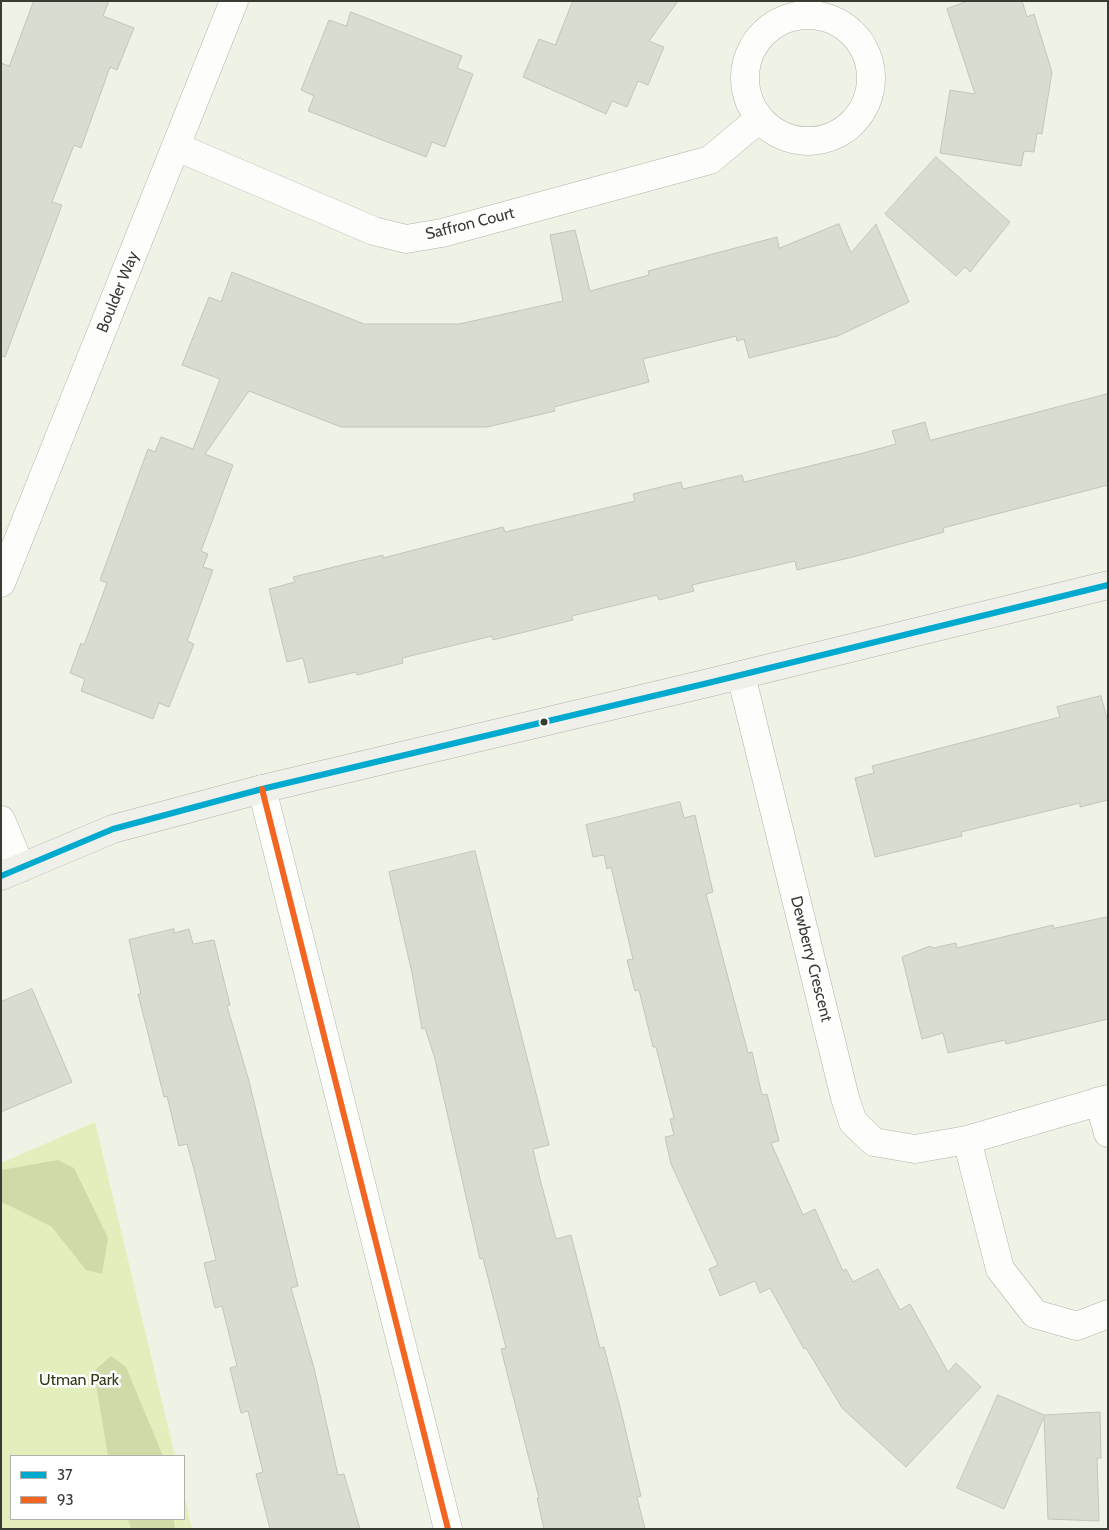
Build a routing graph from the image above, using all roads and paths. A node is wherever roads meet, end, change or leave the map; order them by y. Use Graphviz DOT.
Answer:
graph roads {
  1 [pos="234,1"];
  2 [pos="760,119"];
  3 [pos="177,147"];
  4 [pos="1,583"];
  5 [pos="1108,586"];
  6 [pos="741,676"];
  7 [pos="262,789"];
  8 [pos="1,820"];
  9 [pos="11,872"];
  10 [pos="1103,1100"];
  11 [pos="1108,1133"];
  12 [pos="967,1140"];
  13 [pos="1108,1314"];
  14 [pos="448,1529"];
  1 -- 3 [label="street, Boulder Way"];
  2 -- 2 [label="street"];
  2 -- 3 [label="street, Saffron Court"];
  3 -- 4 [label="street, Boulder Way"];
  5 -- 6 [label="street"];
  6 -- 7 [label="street"];
  6 -- 12 [label="street, Dewberry Crescent"];
  7 -- 9 [label="street"];
  7 -- 14 [label="street"];
  8 -- 9 [label="street"];
  10 -- 11 [label="street, Dewberry Crescent"];
  10 -- 12 [label="street, Dewberry Crescent"];
  12 -- 13 [label="street"];
}
